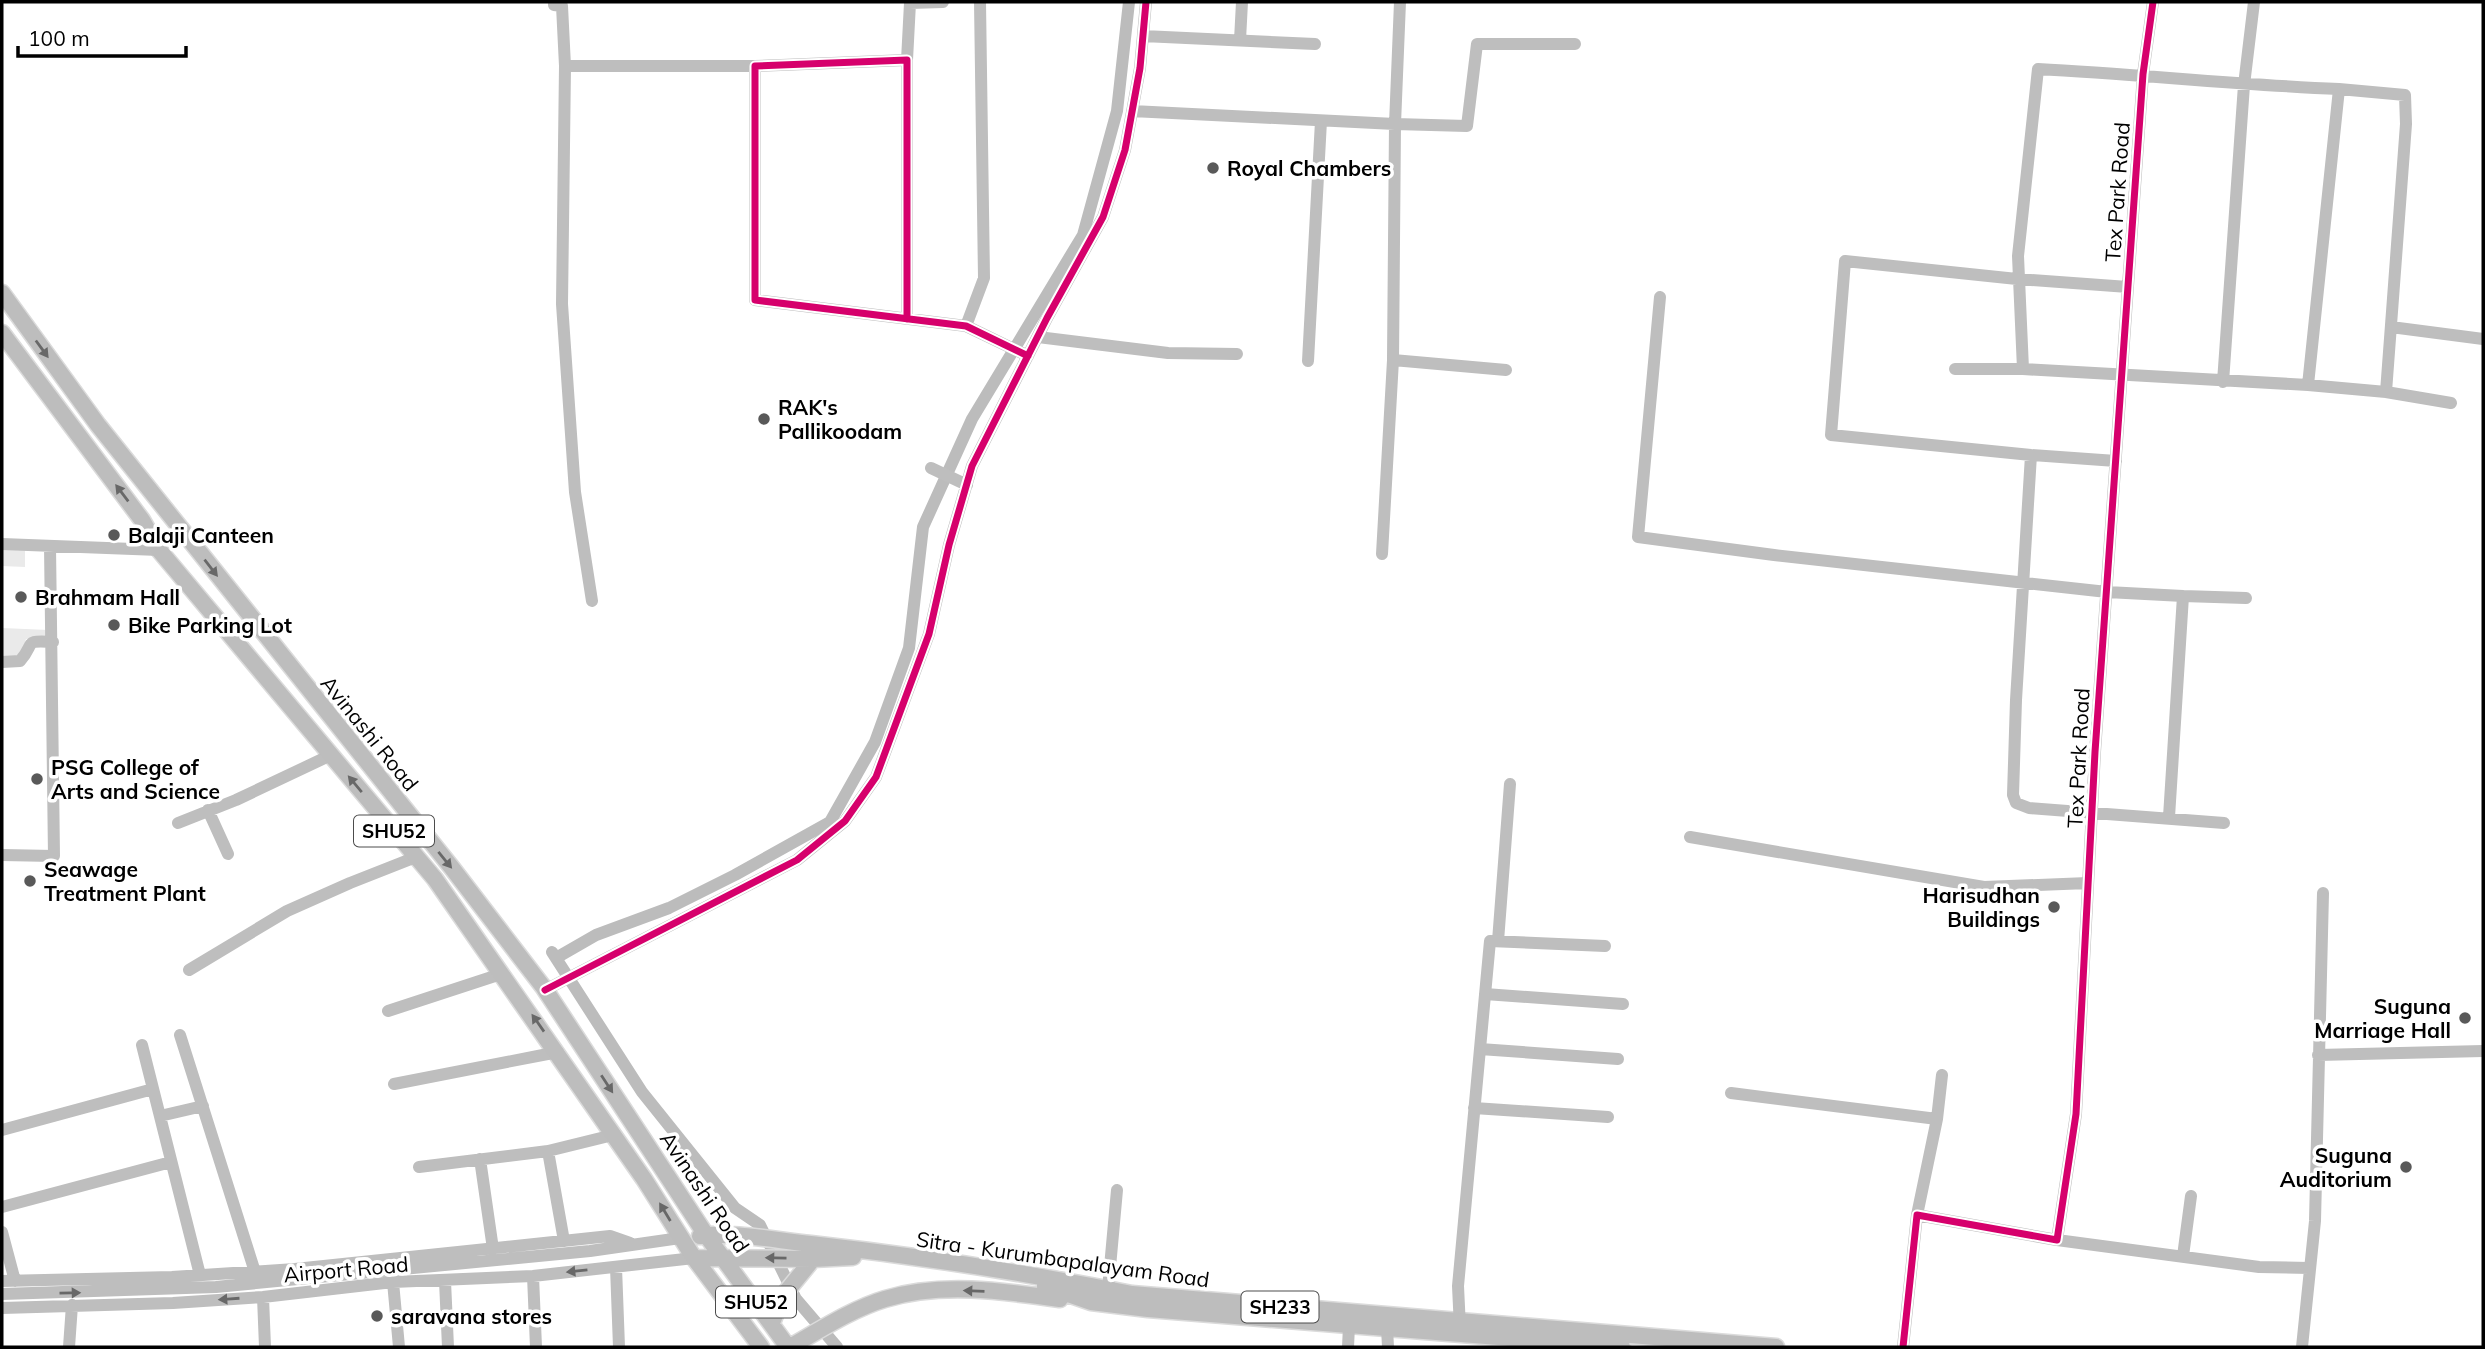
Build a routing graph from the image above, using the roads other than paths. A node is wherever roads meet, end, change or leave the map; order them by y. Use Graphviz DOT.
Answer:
graph roads {
  1 [pos="554,2"];
  2 [pos="910,2"];
  3 [pos="943,2"];
  4 [pos="980,2"];
  5 [pos="1146,2"];
  6 [pos="1242,2"];
  7 [pos="1400,2"];
  8 [pos="2152,2"];
  9 [pos="2254,2"];
  10 [pos="1143,36"];
  11 [pos="1240,40"];
  12 [pos="1315,44"];
  13 [pos="1575,44"];
  14 [pos="907,60"];
  15 [pos="565,66"];
  16 [pos="755,66"];
  17 [pos="2143,74"];
  18 [pos="2244,85"];
  19 [pos="2339,89"];
  20 [pos="1132,111"];
  21 [pos="1321,121"];
  22 [pos="1395,124"];
  23 [pos="2017,279"];
  24 [pos="2128,286"];
  25 [pos="2,293"];
  26 [pos="1660,298"];
  27 [pos="907,319"];
  28 [pos="966,327"];
  29 [pos="2391,327"];
  30 [pos="2,333"];
  31 [pos="1038,337"];
  32 [pos="2483,339"];
  33 [pos="1237,354"];
  34 [pos="1026,355"];
  35 [pos="1393,360"];
  36 [pos="1308,361"];
  37 [pos="1955,369"];
  38 [pos="2023,369"];
  39 [pos="1506,370"];
  40 [pos="2122,376"];
  41 [pos="2222,382"];
  42 [pos="2308,385"];
  43 [pos="2386,393"];
  44 [pos="2451,403"];
  45 [pos="2031,455"];
  46 [pos="2116,461"];
  47 [pos="934,470"];
  48 [pos="967,485"];
  49 [pos="2,544"];
  50 [pos="50,546"];
  51 [pos="159,550"];
  52 [pos="1382,554"];
  53 [pos="2023,581"];
  54 [pos="2107,592"];
  55 [pos="2183,596"];
  56 [pos="2246,598"];
  57 [pos="592,601"];
  58 [pos="53,642"];
  59 [pos="2,662"];
  60 [pos="331,755"];
  61 [pos="1510,784"];
  62 [pos="208,810"];
  63 [pos="2093,811"];
  64 [pos="2169,817"];
  65 [pos="178,822"];
  66 [pos="2224,823"];
  67 [pos="1690,837"];
  68 [pos="228,854"];
  69 [pos="2,855"];
  70 [pos="416,857"];
  71 [pos="2088,883"];
  72 [pos="2323,893"];
  73 [pos="1497,941"];
  74 [pos="1605,946"];
  75 [pos="188,970"];
  76 [pos="501,974"];
  77 [pos="545,990"];
  78 [pos="1485,994"];
  79 [pos="1623,1003"];
  80 [pos="388,1011"];
  81 [pos="180,1035"];
  82 [pos="142,1045"];
  83 [pos="1480,1049"];
  84 [pos="2483,1051"];
  85 [pos="558,1052"];
  86 [pos="2318,1055"];
  87 [pos="1618,1059"];
  88 [pos="1942,1075"];
  89 [pos="394,1084"];
  90 [pos="153,1089"];
  91 [pos="1731,1093"];
  92 [pos="203,1106"];
  93 [pos="1475,1108"];
  94 [pos="160,1116"];
  95 [pos="1608,1117"];
  96 [pos="1937,1119"];
  97 [pos="2,1130"];
  98 [pos="613,1135"];
  99 [pos="548,1151"];
  100 [pos="480,1159"];
  101 [pos="171,1162"];
  102 [pos="419,1167"];
  103 [pos="1117,1189"];
  104 [pos="2191,1196"];
  105 [pos="2,1207"];
  106 [pos="1917,1214"];
  107 [pos="2,1232"];
  108 [pos="706,1235"];
  109 [pos="680,1238"];
  110 [pos="2057,1240"];
  111 [pos="564,1241"];
  112 [pos="634,1245"];
  113 [pos="493,1249"];
  114 [pos="2183,1256"];
  115 [pos="723,1257"];
  116 [pos="694,1258"];
  117 [pos="808,1259"];
  118 [pos="616,1267"];
  119 [pos="2309,1268"];
  120 [pos="255,1272"];
  121 [pos="200,1275"];
  122 [pos="533,1276"];
  123 [pos="8,1281"];
  124 [pos="445,1281"];
  125 [pos="393,1282"];
  126 [pos="2,1294"];
  127 [pos="1099,1296"];
  128 [pos="262,1297"];
  129 [pos="72,1306"];
  130 [pos="2,1308"];
  131 [pos="772,1323"];
  132 [pos="1349,1325"];
  133 [pos="1387,1328"];
  134 [pos="1460,1328"];
  135 [pos="793,1345"];
  136 [pos="69,1347"];
  137 [pos="265,1347"];
  138 [pos="399,1347"];
  139 [pos="448,1347"];
  140 [pos="536,1347"];
  141 [pos="618,1347"];
  142 [pos="761,1347"];
  143 [pos="1348,1347"];
  144 [pos="1388,1347"];
  145 [pos="1622,1347"];
  146 [pos="1776,1347"];
  147 [pos="1903,1347"];
  148 [pos="2302,1347"];
  1 -- 15 [label="street"];
  2 -- 3 [label="street"];
  2 -- 14 [label="street"];
  4 -- 28 [label="street"];
  5 -- 10 [label="street"];
  6 -- 11 [label="street"];
  7 -- 22 [label="street"];
  8 -- 17 [label="street, Tex Park Road"];
  9 -- 18 [label="street"];
  10 -- 11 [label="street"];
  10 -- 20 [label="street"];
  11 -- 12 [label="street"];
  13 -- 22 [label="street"];
  14 -- 16 [label="street"];
  14 -- 27 [label="street"];
  15 -- 16 [label="street"];
  15 -- 57 [label="street"];
  16 -- 27 [label="street"];
  17 -- 18 [label="street"];
  17 -- 23 [label="street"];
  17 -- 24 [label="street, Tex Park Road"];
  18 -- 19 [label="street"];
  18 -- 41 [label="street"];
  19 -- 29 [label="street"];
  19 -- 42 [label="street"];
  20 -- 21 [label="street"];
  20 -- 31 [label="street"];
  21 -- 22 [label="street"];
  21 -- 36 [label="street"];
  22 -- 35 [label="street"];
  23 -- 24 [label="street"];
  23 -- 38 [label="street"];
  23 -- 45 [label="street"];
  24 -- 40 [label="street, Tex Park Road"];
  25 -- 77 [label="main road, Avinashi Road / SHU52, one-way"];
  26 -- 53 [label="street"];
  27 -- 28 [label="street"];
  28 -- 34 [label="street"];
  29 -- 32 [label="street"];
  29 -- 43 [label="street"];
  51 -- 30 [label="main road, Avinashi Road / SHU52, one-way"];
  31 -- 33 [label="street"];
  31 -- 34 [label="street"];
  34 -- 48 [label="street"];
  35 -- 39 [label="street"];
  35 -- 52 [label="street"];
  37 -- 38 [label="street"];
  38 -- 40 [label="street"];
  40 -- 41 [label="street"];
  40 -- 46 [label="street, Tex Park Road"];
  41 -- 42 [label="street"];
  42 -- 43 [label="street"];
  43 -- 44 [label="street"];
  45 -- 46 [label="street"];
  45 -- 53 [label="street"];
  46 -- 54 [label="street, Tex Park Road"];
  47 -- 48 [label="street"];
  48 -- 77 [label="street"];
  49 -- 50 [label="street"];
  50 -- 51 [label="street"];
  50 -- 58 [label="street"];
  51 -- 60 [label="main road, Avinashi Road / SHU52"];
  53 -- 54 [label="street"];
  53 -- 63 [label="street"];
  54 -- 55 [label="street"];
  54 -- 63 [label="street, Tex Park Road"];
  55 -- 56 [label="street"];
  55 -- 64 [label="street"];
  58 -- 59 [label="street"];
  58 -- 69 [label="street"];
  60 -- 62 [label="street"];
  70 -- 60 [label="main road, Avinashi Road / SHU52, one-way"];
  61 -- 73 [label="street"];
  62 -- 65 [label="street"];
  62 -- 68 [label="street"];
  63 -- 64 [label="street"];
  63 -- 71 [label="street, Tex Park Road"];
  64 -- 66 [label="street"];
  67 -- 71 [label="street"];
  70 -- 75 [label="street"];
  70 -- 76 [label="main road, Avinashi Road / SHU52"];
  71 -- 110 [label="street, Tex Park Road"];
  72 -- 86 [label="street"];
  73 -- 74 [label="street"];
  73 -- 78 [label="street"];
  76 -- 80 [label="street"];
  85 -- 76 [label="main road, Avinashi Road / SHU52, one-way"];
  77 -- 108 [label="main road, Avinashi Road / SHU52, one-way"];
  78 -- 79 [label="street"];
  78 -- 83 [label="street"];
  81 -- 92 [label="street"];
  82 -- 90 [label="street"];
  83 -- 87 [label="street"];
  83 -- 93 [label="street"];
  84 -- 86 [label="street"];
  85 -- 89 [label="street"];
  85 -- 98 [label="main road, Avinashi Road / SHU52"];
  86 -- 119 [label="street"];
  88 -- 96 [label="street"];
  90 -- 94 [label="street"];
  90 -- 97 [label="street"];
  91 -- 96 [label="street"];
  92 -- 94 [label="street"];
  92 -- 120 [label="street"];
  93 -- 95 [label="street"];
  93 -- 134 [label="street"];
  94 -- 101 [label="street"];
  96 -- 106 [label="street"];
  98 -- 99 [label="street"];
  109 -- 98 [label="main road, Avinashi Road / SHU52, one-way"];
  99 -- 100 [label="street"];
  99 -- 111 [label="street"];
  100 -- 102 [label="street"];
  100 -- 113 [label="street"];
  101 -- 105 [label="street"];
  101 -- 121 [label="street"];
  103 -- 127 [label="street"];
  104 -- 114 [label="street"];
  106 -- 110 [label="street"];
  106 -- 147 [label="street"];
  107 -- 123 [label="street"];
  108 -- 109 [label="main road, Sitra - Kurumbapalayam Road / SH233"];
  108 -- 115 [label="main road, Avinashi Road / SHU52"];
  108 -- 127 [label="main road, Sitra - Kurumbapalayam Road / SH233"];
  109 -- 112 [label="street, Airport Road"];
  109 -- 116 [label="main road, Avinashi Road / SHU52"];
  110 -- 114 [label="street"];
  111 -- 112 [label="street"];
  111 -- 113 [label="street"];
  126 -- 112 [label="street, Airport Road, one-way"];
  113 -- 120 [label="street"];
  114 -- 119 [label="street"];
  115 -- 116 [label="main road, Sitra - Kurumbapalayam Road / SH233"];
  117 -- 115 [label="main road, Sitra - Kurumbapalayam Road / SH233, one-way"];
  115 -- 131 [label="main road, Avinashi Road / SHU52"];
  116 -- 118 [label="street, Airport Road"];
  116 -- 142 [label="main road, Avinashi Road / SHU52"];
  117 -- 127 [label="main road, Sitra - Kurumbapalayam Road / SH233"];
  117 -- 131 [label="main road"];
  118 -- 122 [label="street, Airport Road, one-way"];
  118 -- 141 [label="street"];
  119 -- 148 [label="street"];
  120 -- 121 [label="street"];
  121 -- 123 [label="street"];
  122 -- 124 [label="street, Airport Road"];
  122 -- 140 [label="street"];
  124 -- 125 [label="street, Airport Road"];
  124 -- 139 [label="street"];
  125 -- 128 [label="street, Airport Road"];
  125 -- 138 [label="street"];
  127 -- 132 [label="main road, Sitra - Kurumbapalayam Road / SH233"];
  127 -- 134 [label="main road, Sitra - Kurumbapalayam Road / SH233"];
  127 -- 135 [label="main road, one-way"];
  128 -- 129 [label="street, Airport Road, one-way"];
  128 -- 137 [label="street"];
  129 -- 130 [label="street, Airport Road"];
  129 -- 136 [label="street"];
  131 -- 135 [label="main road, Avinashi Road / SHU52"];
  132 -- 133 [label="main road, Sitra - Kurumbapalayam Road / SH233"];
  132 -- 143 [label="street"];
  133 -- 134 [label="main road, Sitra - Kurumbapalayam Road / SH233"];
  133 -- 144 [label="street"];
  134 -- 145 [label="main road, Sitra - Kurumbapalayam Road / SH233"];
  134 -- 146 [label="main road, Sitra - Kurumbapalayam Road / SH233"];
}
